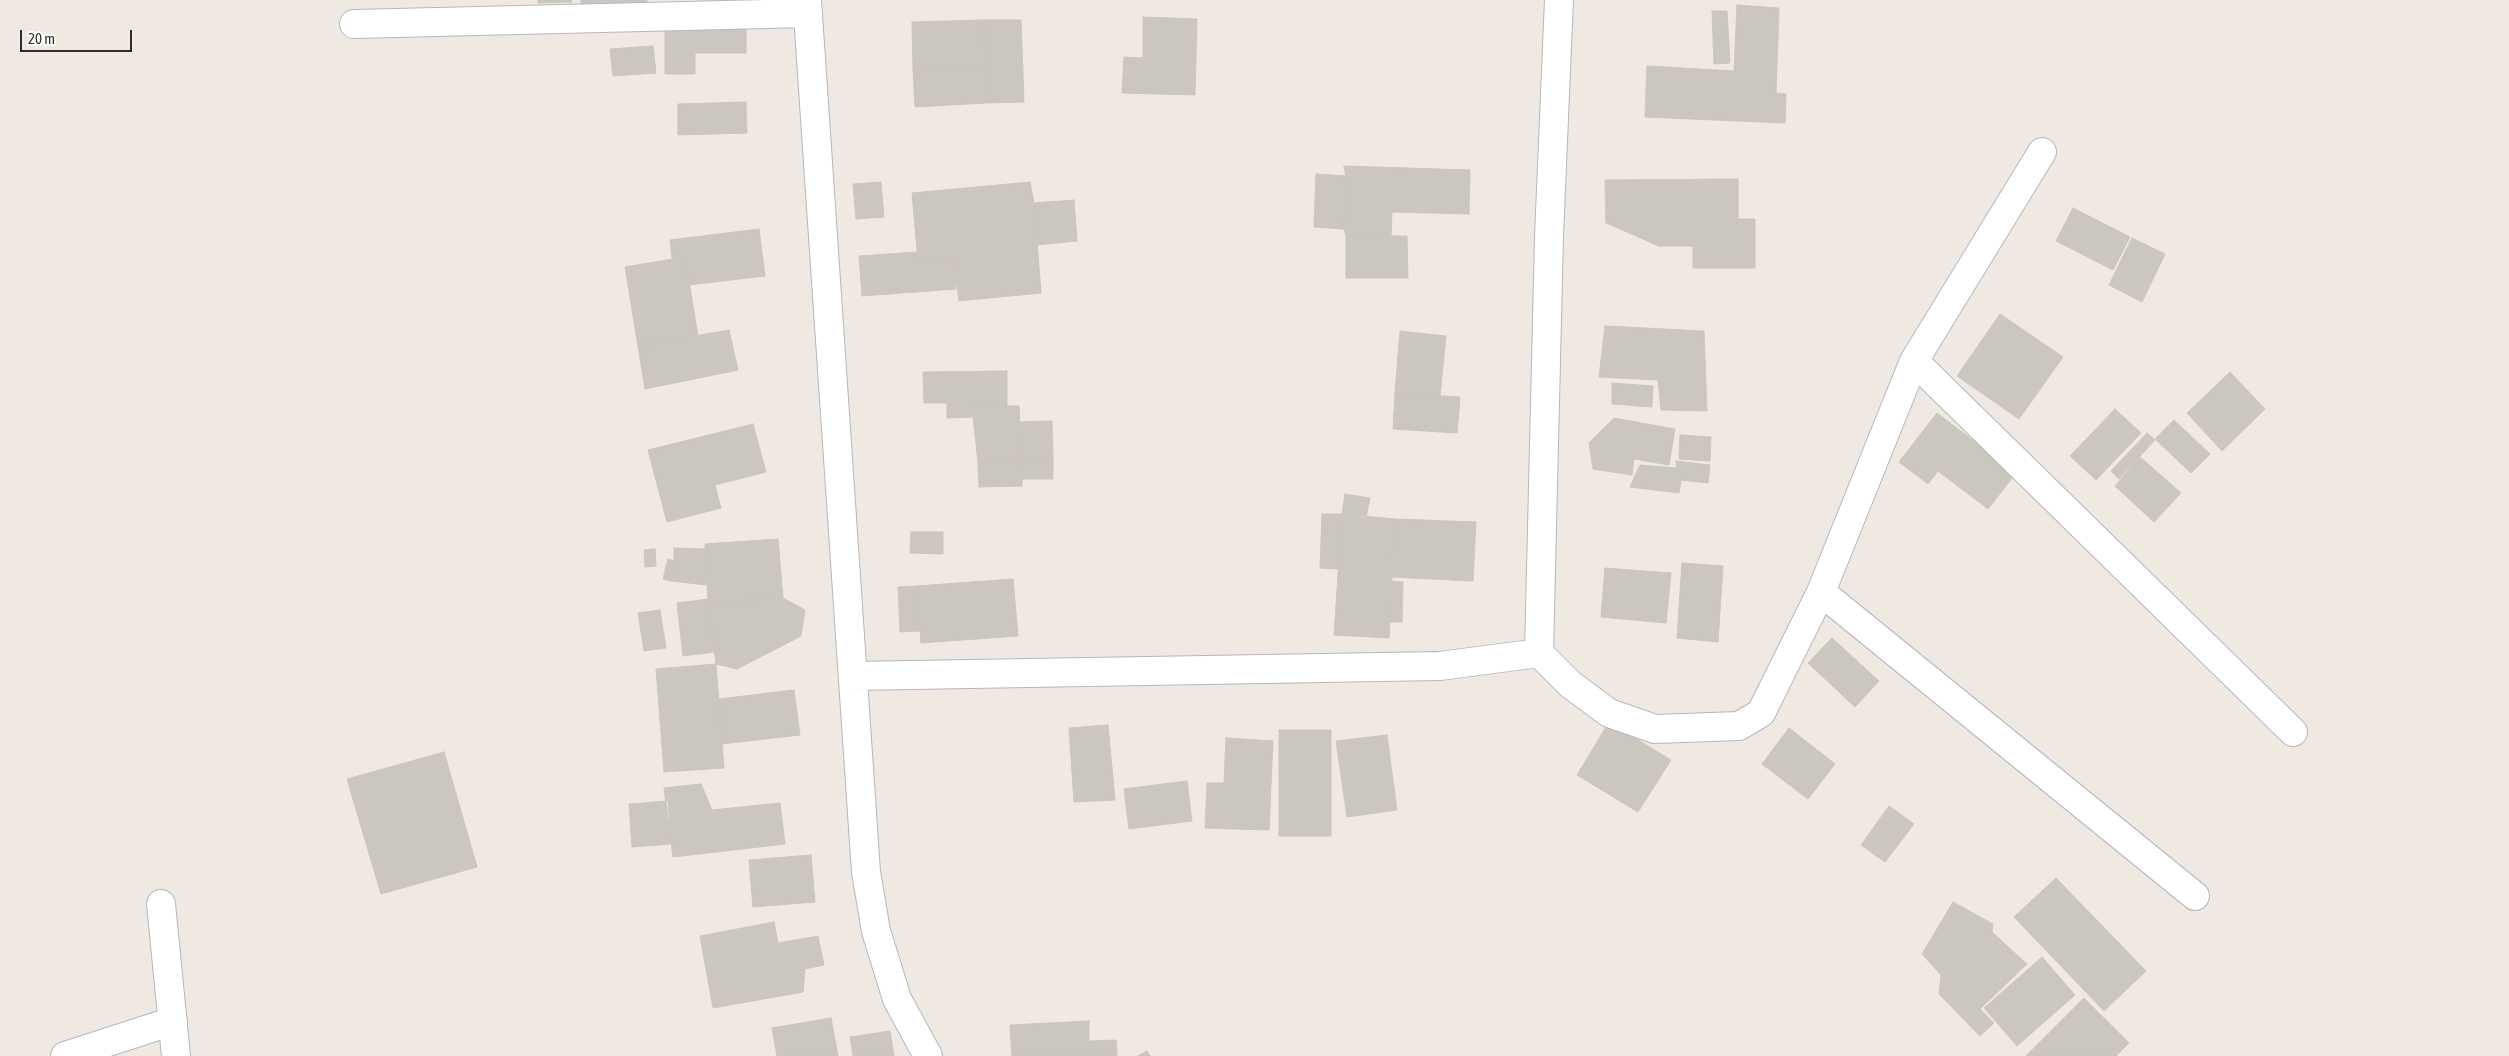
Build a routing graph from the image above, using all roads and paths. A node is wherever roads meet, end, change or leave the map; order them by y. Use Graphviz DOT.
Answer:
graph roads {
  1 [pos="1559,0"];
  2 [pos="807,6"];
  3 [pos="354,24"];
  4 [pos="2042,152"];
  5 [pos="1914,361"];
  6 [pos="1821,592"];
  7 [pos="1539,653"];
  8 [pos="853,676"];
  9 [pos="2293,732"];
  10 [pos="2195,896"];
  11 [pos="161,904"];
  12 [pos="173,1021"];
  13 [pos="65,1056"];
  14 [pos="176,1056"];
  15 [pos="928,1056"];
  1 -- 7 [label="street"];
  2 -- 3 [label="street"];
  2 -- 8 [label="street"];
  4 -- 5 [label="street"];
  5 -- 6 [label="street"];
  5 -- 9 [label="street"];
  6 -- 7 [label="street"];
  6 -- 10 [label="street"];
  7 -- 8 [label="street"];
  8 -- 15 [label="street"];
  11 -- 12 [label="street"];
  12 -- 13 [label="street"];
  12 -- 14 [label="street"];
}
